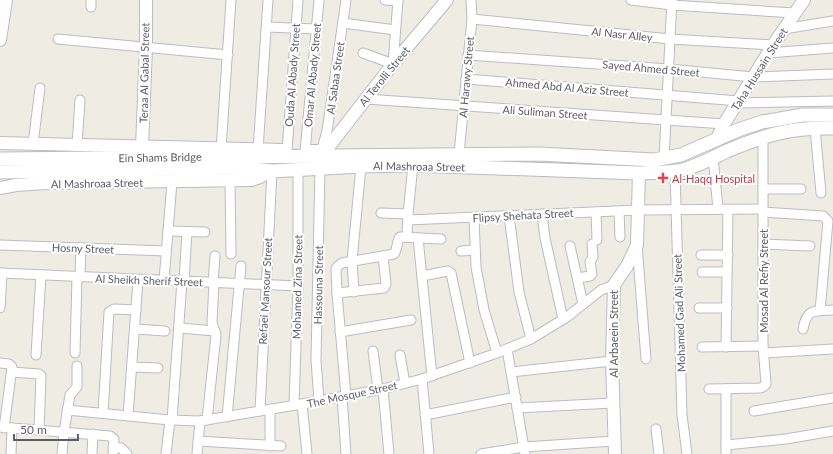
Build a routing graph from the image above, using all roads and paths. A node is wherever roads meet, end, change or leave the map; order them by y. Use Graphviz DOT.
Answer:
graph roads {
  1 [pos="6,0"];
  2 [pos="146,0"];
  3 [pos="231,0"];
  4 [pos="268,0"];
  5 [pos="298,0"];
  6 [pos="319,0"];
  7 [pos="346,0"];
  8 [pos="385,0"];
  9 [pos="447,0"];
  10 [pos="471,0"];
  11 [pos="631,0"];
  12 [pos="804,0"];
  13 [pos="398,1"];
  14 [pos="672,2"];
  15 [pos="794,13"];
  16 [pos="472,19"];
  17 [pos="833,21"];
  18 [pos="343,23"];
  19 [pos="267,27"];
  20 [pos="296,28"];
  21 [pos="316,29"];
  22 [pos="784,29"];
  23 [pos="395,30"];
  24 [pos="670,38"];
  25 [pos="58,39"];
  26 [pos="0,40"];
  27 [pos="146,48"];
  28 [pos="833,48"];
  29 [pos="770,49"];
  30 [pos="363,53"];
  31 [pos="468,54"];
  32 [pos="228,55"];
  33 [pos="393,64"];
  34 [pos="669,69"];
  35 [pos="833,74"];
  36 [pos="753,77"];
  37 [pos="466,79"];
  38 [pos="40,88"];
  39 [pos="668,95"];
  40 [pos="366,99"];
  41 [pos="80,100"];
  42 [pos="833,100"];
  43 [pos="738,102"];
  44 [pos="463,106"];
  45 [pos="833,115"];
  46 [pos="667,120"];
  47 [pos="724,124"];
  48 [pos="815,128"];
  49 [pos="833,128"];
  50 [pos="763,136"];
  51 [pos="717,139"];
  52 [pos="0,144"];
  53 [pos="33,144"];
  54 [pos="77,145"];
  55 [pos="142,147"];
  56 [pos="221,149"];
  57 [pos="287,150"];
  58 [pos="305,151"];
  59 [pos="259,153"];
  60 [pos="320,153"];
  61 [pos="459,154"];
  62 [pos="713,157"];
  63 [pos="0,159"];
  64 [pos="664,159"];
  65 [pos="413,164"];
  66 [pos="361,166"];
  67 [pos="320,168"];
  68 [pos="298,169"];
  69 [pos="272,171"];
  70 [pos="674,171"];
  71 [pos="0,172"];
  72 [pos="640,173"];
  73 [pos="230,181"];
  74 [pos="172,182"];
  75 [pos="0,188"];
  76 [pos="763,189"];
  77 [pos="801,189"];
  78 [pos="820,192"];
  79 [pos="718,209"];
  80 [pos="728,209"];
  81 [pos="638,210"];
  82 [pos="676,210"];
  83 [pos="763,210"];
  84 [pos="619,211"];
  85 [pos="596,212"];
  86 [pos="381,213"];
  87 [pos="542,214"];
  88 [pos="509,216"];
  89 [pos="408,217"];
  90 [pos="474,218"];
  91 [pos="168,231"];
  92 [pos="187,232"];
  93 [pos="205,232"];
  94 [pos="407,237"];
  95 [pos="620,237"];
  96 [pos="418,238"];
  97 [pos="441,239"];
  98 [pos="763,244"];
  99 [pos="0,245"];
  100 [pos="570,246"];
  101 [pos="637,246"];
  102 [pos="810,246"];
  103 [pos="81,247"];
  104 [pos="166,250"];
  105 [pos="475,250"];
  106 [pos="461,251"];
  107 [pos="231,254"];
  108 [pos="701,255"];
  109 [pos="728,255"];
  110 [pos="215,256"];
  111 [pos="383,256"];
  112 [pos="352,261"];
  113 [pos="241,266"];
  114 [pos="702,272"];
  115 [pos="727,272"];
  116 [pos="1,273"];
  117 [pos="41,275"];
  118 [pos="79,276"];
  119 [pos="422,276"];
  120 [pos="578,278"];
  121 [pos="138,280"];
  122 [pos="164,280"];
  123 [pos="183,281"];
  124 [pos="214,282"];
  125 [pos="239,284"];
  126 [pos="614,284"];
  127 [pos="266,285"];
  128 [pos="298,286"];
  129 [pos="354,292"];
  130 [pos="337,293"];
  131 [pos="584,304"];
  132 [pos="0,308"];
  133 [pos="699,308"];
  134 [pos="727,308"];
  135 [pos="136,310"];
  136 [pos="833,310"];
  137 [pos="820,311"];
  138 [pos="563,319"];
  139 [pos="410,320"];
  140 [pos="180,328"];
  141 [pos="135,329"];
  142 [pos="804,329"];
  143 [pos="215,330"];
  144 [pos="165,331"];
  145 [pos="340,332"];
  146 [pos="531,339"];
  147 [pos="702,347"];
  148 [pos="726,347"];
  149 [pos="507,349"];
  150 [pos="833,349"];
  151 [pos="764,350"];
  152 [pos="373,351"];
  153 [pos="75,352"];
  154 [pos="497,353"];
  155 [pos="36,355"];
  156 [pos="400,355"];
  157 [pos="646,359"];
  158 [pos="470,362"];
  159 [pos="612,362"];
  160 [pos="0,363"];
  161 [pos="77,366"];
  162 [pos="132,367"];
  163 [pos="158,368"];
  164 [pos="12,372"];
  165 [pos="511,372"];
  166 [pos="432,376"];
  167 [pos="422,379"];
  168 [pos="405,383"];
  169 [pos="381,389"];
  170 [pos="726,389"];
  171 [pos="709,390"];
  172 [pos="344,397"];
  173 [pos="516,397"];
  174 [pos="833,398"];
  175 [pos="319,401"];
  176 [pos="613,403"];
  177 [pos="298,405"];
  178 [pos="517,408"];
  179 [pos="270,409"];
  180 [pos="67,410"];
  181 [pos="260,411"];
  182 [pos="754,411"];
  183 [pos="103,413"];
  184 [pos="425,415"];
  185 [pos="128,416"];
  186 [pos="227,417"];
  187 [pos="171,420"];
  188 [pos="204,420"];
  189 [pos="6,428"];
  190 [pos="656,428"];
  191 [pos="39,430"];
  192 [pos="833,431"];
  193 [pos="64,432"];
  194 [pos="93,434"];
  195 [pos="198,441"];
  196 [pos="614,441"];
  197 [pos="270,446"];
  198 [pos="281,446"];
  199 [pos="113,450"];
  200 [pos="726,450"];
  201 [pos="525,451"];
  202 [pos="11,454"];
  203 [pos="62,454"];
  204 [pos="92,454"];
  205 [pos="127,454"];
  206 [pos="166,454"];
  207 [pos="197,454"];
  208 [pos="307,454"];
  209 [pos="346,454"];
  210 [pos="388,454"];
  211 [pos="429,454"];
  212 [pos="481,454"];
  213 [pos="615,454"];
  214 [pos="659,454"];
  215 [pos="687,454"];
  1 -- 26 [label="street"];
  2 -- 27 [label="street, Teraa Al Gabal Street"];
  3 -- 32 [label="street"];
  4 -- 19 [label="street"];
  5 -- 20 [label="street, Ouda Al Abady Street"];
  6 -- 21 [label="street, Omar Al Abady Street"];
  7 -- 18 [label="street, Al Sabaa Street"];
  8 -- 13 [label="street"];
  9 -- 33 [label="street, Al Terolli Street"];
  10 -- 16 [label="street, Al Harawy Street"];
  11 -- 14 [label="street"];
  12 -- 15 [label="street, Taha Hussain Street"];
  13 -- 23 [label="street"];
  14 -- 15 [label="street"];
  14 -- 24 [label="street"];
  15 -- 22 [label="street, Taha Hussain Street"];
  16 -- 24 [label="street, Al Nasr Alley"];
  16 -- 31 [label="street, Al Harawy Street"];
  17 -- 22 [label="street"];
  18 -- 23 [label="street"];
  18 -- 60 [label="street, Al Sabaa Street"];
  19 -- 20 [label="street"];
  19 -- 59 [label="street"];
  20 -- 21 [label="street"];
  20 -- 57 [label="street, Ouda Al Abady Street"];
  21 -- 58 [label="street, Omar Al Abady Street"];
  22 -- 29 [label="street, Taha Hussain Street"];
  23 -- 33 [label="street"];
  24 -- 29 [label="street, Al Nasr Alley"];
  24 -- 34 [label="street"];
  25 -- 27 [label="street"];
  27 -- 32 [label="street"];
  27 -- 55 [label="street, Teraa Al Gabal Street"];
  28 -- 29 [label="street, Al Nasr Alley"];
  29 -- 36 [label="street, Taha Hussain Street"];
  30 -- 33 [label="street"];
  31 -- 34 [label="street, Sayed Ahmed Street"];
  31 -- 37 [label="street, Al Harawy Street"];
  32 -- 56 [label="street"];
  33 -- 40 [label="street, Al Terolli Street"];
  34 -- 36 [label="street, Sayed Ahmed Street"];
  34 -- 39 [label="street"];
  35 -- 36 [label="street, Sayed Ahmed Street"];
  36 -- 43 [label="street, Taha Hussain Street"];
  37 -- 39 [label="street, Ahmed Abd Al Aziz Street"];
  37 -- 44 [label="street, Al Harawy Street"];
  38 -- 53 [label="street"];
  39 -- 43 [label="street, Ahmed Abd Al Aziz Street"];
  39 -- 46 [label="street"];
  40 -- 44 [label="street, Ali Suliman Street"];
  40 -- 60 [label="street, Al Terolli Street"];
  41 -- 54 [label="street"];
  42 -- 43 [label="street, Ahmed Abd Al Aziz Street"];
  43 -- 47 [label="street, Taha Hussain Street"];
  44 -- 46 [label="street, Ali Suliman Street"];
  44 -- 61 [label="street, Al Harawy Street"];
  45 -- 51 [label="main road, Al Mashroaa Street"];
  46 -- 47 [label="street, Ali Suliman Street"];
  46 -- 64 [label="street"];
  47 -- 51 [label="street, Taha Hussain Street"];
  48 -- 49 [label="main road, Al Mashroaa Street"];
  48 -- 50 [label="main road, Al Mashroaa Street"];
  48 -- 78 [label="street"];
  50 -- 62 [label="main road, Al Mashroaa Street"];
  50 -- 76 [label="street, Mosad Al Refiy Street"];
  51 -- 64 [label="main road, Al Mashroaa Street"];
  52 -- 53 [label="street, Al Mashroaa Street"];
  53 -- 54 [label="street, Al Mashroaa Street"];
  54 -- 55 [label="street, Al Mashroaa Street"];
  55 -- 56 [label="street, Al Mashroaa Street"];
  56 -- 59 [label="street, Al Mashroaa Street"];
  57 -- 58 [label="street, Al Mashroaa Street"];
  57 -- 59 [label="street, Al Mashroaa Street"];
  58 -- 60 [label="street, Al Mashroaa Street"];
  59 -- 60 [label="main road, Ein Shams Bridge"];
  59 -- 63 [label="main road, Ein Shams Bridge"];
  60 -- 61 [label="main road, Al Mashroaa Street"];
  61 -- 64 [label="main road, Al Mashroaa Street"];
  62 -- 70 [label="main road, Al Mashroaa Street"];
  62 -- 79 [label="street"];
  65 -- 66 [label="main road, Al Mashroaa Street"];
  65 -- 72 [label="main road, Al Mashroaa Street"];
  65 -- 89 [label="street"];
  66 -- 67 [label="main road, Al Mashroaa Street"];
  66 -- 112 [label="street"];
  67 -- 68 [label="main road, Al Mashroaa Street"];
  67 -- 175 [label="street, Hassouna Street"];
  68 -- 69 [label="main road, Al Mashroaa Street"];
  68 -- 128 [label="street, Mohamed Zina Street"];
  69 -- 71 [label="main road, Ein Shams Bridge"];
  69 -- 73 [label="street, Al Mashroaa Street"];
  69 -- 127 [label="street, Refaei Mansour Street"];
  70 -- 72 [label="main road, Al Mashroaa Street"];
  70 -- 82 [label="street, Mohamed Gad Ali Street"];
  72 -- 81 [label="street, Al Arbaeein Street"];
  73 -- 74 [label="street, Al Mashroaa Street"];
  73 -- 107 [label="street"];
  74 -- 75 [label="street, Al Mashroaa Street"];
  74 -- 91 [label="street"];
  76 -- 77 [label="street"];
  76 -- 83 [label="street, Mosad Al Refiy Street"];
  79 -- 80 [label="street, Flipsy Shehata Street"];
  79 -- 82 [label="street, Flipsy Shehata Street"];
  80 -- 83 [label="street, Flipsy Shehata Street"];
  80 -- 109 [label="street"];
  81 -- 82 [label="street, Flipsy Shehata Street"];
  81 -- 84 [label="street, Flipsy Shehata Street"];
  81 -- 101 [label="street, Al Arbaeein Street"];
  82 -- 215 [label="street, Mohamed Gad Ali Street"];
  83 -- 98 [label="street, Mosad Al Refiy Street"];
  83 -- 137 [label="street, Flipsy Shehata Street"];
  84 -- 85 [label="street, Flipsy Shehata Street"];
  84 -- 95 [label="street"];
  85 -- 87 [label="street, Flipsy Shehata Street"];
  85 -- 120 [label="street"];
  86 -- 89 [label="street, Flipsy Shehata Street"];
  87 -- 88 [label="street, Flipsy Shehata Street"];
  87 -- 138 [label="street"];
  88 -- 90 [label="street, Flipsy Shehata Street"];
  88 -- 146 [label="street"];
  89 -- 90 [label="street, Flipsy Shehata Street"];
  89 -- 94 [label="street"];
  90 -- 105 [label="street"];
  91 -- 92 [label="street"];
  91 -- 104 [label="street"];
  92 -- 93 [label="street"];
  92 -- 123 [label="street"];
  94 -- 96 [label="street"];
  94 -- 111 [label="street"];
  96 -- 97 [label="street"];
  96 -- 119 [label="street"];
  98 -- 102 [label="street"];
  98 -- 151 [label="street, Mosad Al Refiy Street"];
  99 -- 103 [label="street, Hosny Street"];
  100 -- 120 [label="street"];
  101 -- 126 [label="street, Al Arbaeein Street"];
  101 -- 157 [label="street"];
  103 -- 104 [label="street, Hosny Street"];
  103 -- 118 [label="street"];
  104 -- 122 [label="street"];
  105 -- 106 [label="street"];
  105 -- 154 [label="street"];
  108 -- 109 [label="street"];
  109 -- 115 [label="street"];
  110 -- 124 [label="street"];
  111 -- 112 [label="street"];
  111 -- 129 [label="street"];
  112 -- 129 [label="street"];
  112 -- 130 [label="street"];
  113 -- 125 [label="street"];
  114 -- 115 [label="street"];
  115 -- 134 [label="street"];
  116 -- 117 [label="street, Al Sheikh Sherif Street"];
  116 -- 132 [label="street"];
  117 -- 118 [label="street, Al Sheikh Sherif Street"];
  117 -- 155 [label="street"];
  118 -- 121 [label="street, Al Sheikh Sherif Street"];
  118 -- 153 [label="street"];
  119 -- 158 [label="street"];
  119 -- 166 [label="street"];
  120 -- 131 [label="street"];
  121 -- 122 [label="street, Al Sheikh Sherif Street"];
  121 -- 135 [label="street"];
  122 -- 123 [label="street, Al Sheikh Sherif Street"];
  123 -- 124 [label="street, Al Sheikh Sherif Street"];
  123 -- 140 [label="street"];
  124 -- 125 [label="street, Al Sheikh Sherif Street"];
  124 -- 143 [label="street"];
  125 -- 127 [label="street, Al Sheikh Sherif Street"];
  125 -- 186 [label="street"];
  126 -- 131 [label="street, The Mosque Street"];
  126 -- 159 [label="street, Al Arbaeein Street"];
  127 -- 128 [label="street, Al Sheikh Sherif Street"];
  127 -- 181 [label="street, Refaei Mansour Street"];
  128 -- 177 [label="street, Mohamed Zina Street"];
  129 -- 130 [label="street"];
  130 -- 145 [label="street"];
  131 -- 138 [label="street, The Mosque Street"];
  133 -- 134 [label="street"];
  134 -- 148 [label="street"];
  135 -- 141 [label="street"];
  135 -- 183 [label="street"];
  136 -- 137 [label="street"];
  137 -- 142 [label="street"];
  138 -- 146 [label="street, The Mosque Street"];
  139 -- 145 [label="street"];
  140 -- 143 [label="street"];
  140 -- 187 [label="street"];
  141 -- 144 [label="street"];
  141 -- 162 [label="street"];
  143 -- 188 [label="street"];
  145 -- 172 [label="street"];
  146 -- 149 [label="street, The Mosque Street"];
  147 -- 148 [label="street"];
  148 -- 151 [label="street"];
  149 -- 154 [label="street, The Mosque Street"];
  149 -- 165 [label="street"];
  150 -- 151 [label="street"];
  151 -- 170 [label="street, Mosad Al Refiy Street"];
  152 -- 169 [label="street"];
  154 -- 158 [label="street, The Mosque Street"];
  156 -- 168 [label="street"];
  158 -- 166 [label="street, The Mosque Street"];
  159 -- 165 [label="street"];
  159 -- 176 [label="street, Al Arbaeein Street"];
  160 -- 164 [label="street"];
  161 -- 180 [label="street"];
  162 -- 163 [label="street"];
  162 -- 185 [label="street"];
  164 -- 189 [label="street"];
  164 -- 191 [label="street"];
  165 -- 173 [label="street"];
  166 -- 167 [label="street, The Mosque Street"];
  167 -- 168 [label="street, The Mosque Street"];
  167 -- 184 [label="street"];
  168 -- 169 [label="street, The Mosque Street"];
  169 -- 172 [label="street, The Mosque Street"];
  169 -- 210 [label="street"];
  170 -- 171 [label="street"];
  170 -- 200 [label="street"];
  172 -- 175 [label="street, The Mosque Street"];
  172 -- 209 [label="street"];
  173 -- 178 [label="street"];
  173 -- 184 [label="street"];
  174 -- 182 [label="street"];
  175 -- 177 [label="street, The Mosque Street"];
  176 -- 178 [label="street"];
  176 -- 196 [label="street, Al Arbaeein Street"];
  177 -- 179 [label="street, The Mosque Street"];
  177 -- 208 [label="street, Mohamed Zina Street"];
  178 -- 201 [label="street"];
  179 -- 181 [label="street, The Mosque Street"];
  179 -- 197 [label="street"];
  180 -- 183 [label="street, The Mosque Street"];
  180 -- 193 [label="street"];
  181 -- 186 [label="street, The Mosque Street"];
  183 -- 185 [label="street, The Mosque Street"];
  184 -- 211 [label="street"];
  185 -- 187 [label="street, The Mosque Street"];
  186 -- 188 [label="street, The Mosque Street"];
  187 -- 188 [label="street, The Mosque Street"];
  187 -- 206 [label="street"];
  188 -- 195 [label="street"];
  189 -- 191 [label="street"];
  189 -- 202 [label="street"];
  190 -- 214 [label="street"];
  191 -- 193 [label="street"];
  192 -- 200 [label="street"];
  193 -- 194 [label="street"];
  193 -- 203 [label="street"];
  194 -- 199 [label="street"];
  194 -- 204 [label="street"];
  195 -- 197 [label="street"];
  195 -- 207 [label="street"];
  196 -- 201 [label="street"];
  196 -- 213 [label="street, Al Arbaeein Street"];
  197 -- 198 [label="street"];
  199 -- 205 [label="street"];
  201 -- 212 [label="street"];
}
